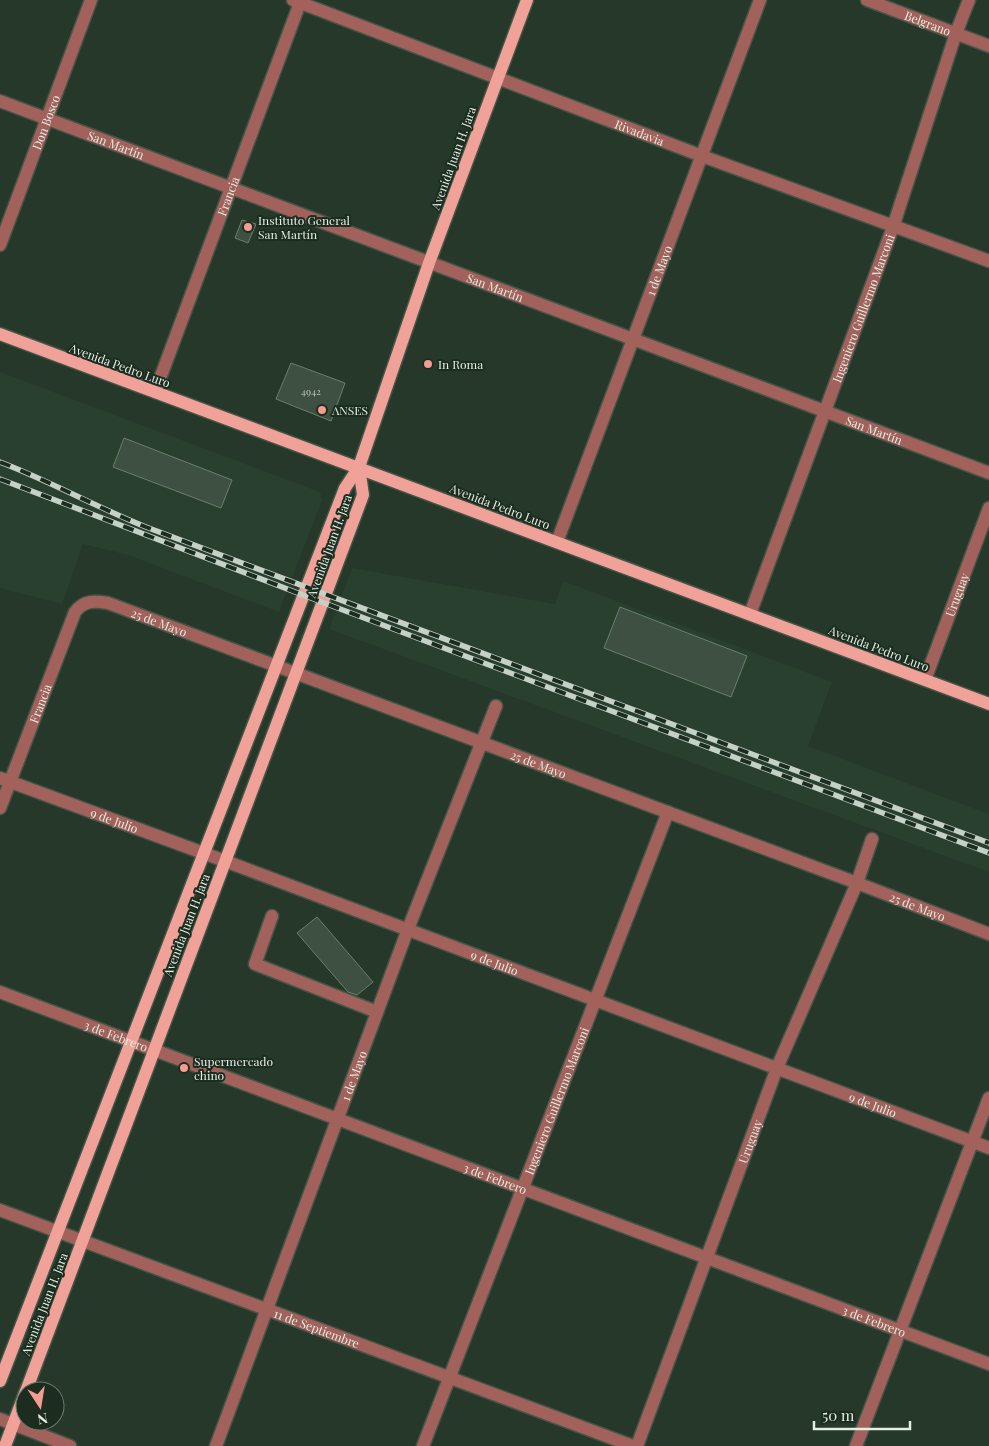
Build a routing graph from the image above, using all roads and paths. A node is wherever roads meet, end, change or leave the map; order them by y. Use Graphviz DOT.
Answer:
graph roads {
  1 [pos="91,0"];
  2 [pos="527,0"];
  3 [pos="760,0"];
  4 [pos="867,0"];
  5 [pos="969,0"];
  6 [pos="298,1"];
  7 [pos="956,33"];
  8 [pos="989,46"];
  9 [pos="498,77"];
  10 [pos="0,101"];
  11 [pos="47,119"];
  12 [pos="702,156"];
  13 [pos="231,188"];
  14 [pos="893,226"];
  15 [pos="0,245"];
  16 [pos="989,261"];
  17 [pos="429,263"];
  18 [pos="0,334"];
  19 [pos="633,339"];
  20 [pos="155,392"];
  21 [pos="825,412"];
  22 [pos="359,467"];
  23 [pos="989,474"];
  24 [pos="989,508"];
  25 [pos="557,542"];
  26 [pos="87,602"];
  27 [pos="750,614"];
  28 [pos="276,666"];
  29 [pos="295,674"];
  30 [pos="925,680"];
  31 [pos="989,704"];
  32 [pos="496,706"];
  33 [pos="482,743"];
  34 [pos="5,780"];
  35 [pos="0,808"];
  36 [pos="668,812"];
  37 [pos="872,839"];
  38 [pos="204,853"];
  39 [pos="225,860"];
  40 [pos="857,883"];
  41 [pos="272,916"];
  42 [pos="408,929"];
  43 [pos="989,934"];
  44 [pos="0,992"];
  45 [pos="595,1000"];
  46 [pos="377,1012"];
  47 [pos="132,1041"];
  48 [pos="154,1049"];
  49 [pos="778,1068"];
  50 [pos="989,1098"];
  51 [pos="337,1119"];
  52 [pos="972,1142"];
  53 [pos="989,1148"];
  54 [pos="522,1189"];
  55 [pos="0,1210"];
  56 [pos="58,1232"];
  57 [pos="82,1241"];
  58 [pos="707,1258"];
  59 [pos="266,1310"];
  60 [pos="899,1330"];
  61 [pos="989,1364"];
  62 [pos="449,1378"];
  63 [pos="0,1381"];
  64 [pos="29,1381"];
  65 [pos="0,1419"];
  66 [pos="15,1419"];
  67 [pos="13,1424"];
  68 [pos="5,1446"];
  69 [pos="70,1446"];
  70 [pos="216,1446"];
  71 [pos="423,1446"];
  72 [pos="633,1446"];
  73 [pos="637,1446"];
  74 [pos="856,1446"];
  1 -- 11 [label="street, Don Bosco"];
  2 -- 9 [label="main road, Avenida Juan H. Jara"];
  3 -- 12 [label="street, 1 de Mayo"];
  4 -- 7 [label="street, Belgrano"];
  5 -- 7 [label="street, Ingeniero Guillermo Marconi"];
  6 -- 9 [label="street, Rivadavia"];
  6 -- 13 [label="street, Francia"];
  7 -- 8 [label="street, Belgrano"];
  7 -- 14 [label="street, Ingeniero Guillermo Marconi"];
  9 -- 12 [label="street, Rivadavia"];
  9 -- 17 [label="main road, Avenida Juan H. Jara"];
  10 -- 11 [label="street, San Martín"];
  11 -- 13 [label="street, San Martín"];
  11 -- 15 [label="street, Don Bosco"];
  12 -- 14 [label="street, Rivadavia"];
  12 -- 19 [label="street, 1 de Mayo"];
  13 -- 17 [label="street, San Martín"];
  13 -- 20 [label="street, Francia"];
  14 -- 16 [label="street, Rivadavia"];
  14 -- 21 [label="street, Ingeniero Guillermo Marconi"];
  17 -- 19 [label="street, San Martín"];
  17 -- 22 [label="main road, Avenida Juan H. Jara"];
  18 -- 20 [label="main road, Avenida Pedro Luro"];
  19 -- 21 [label="street, San Martín"];
  19 -- 25 [label="street, 1 de Mayo"];
  20 -- 22 [label="main road, Avenida Pedro Luro"];
  21 -- 23 [label="street, San Martín"];
  21 -- 27 [label="street, Ingeniero Guillermo Marconi"];
  22 -- 25 [label="main road, Avenida Pedro Luro"];
  22 -- 28 [label="main road, Avenida Juan H. Jara"];
  22 -- 29 [label="main road, Avenida Juan H. Jara"];
  24 -- 30 [label="street, Uruguay"];
  25 -- 27 [label="main road, Avenida Pedro Luro"];
  26 -- 28 [label="street, 25 de Mayo"];
  26 -- 34 [label="street, Francia"];
  27 -- 30 [label="main road, Avenida Pedro Luro"];
  28 -- 29 [label="street, 25 de Mayo"];
  28 -- 38 [label="main road, Avenida Juan H. Jara"];
  29 -- 33 [label="street, 25 de Mayo"];
  29 -- 39 [label="main road, Avenida Juan H. Jara"];
  30 -- 31 [label="main road, Avenida Pedro Luro"];
  32 -- 33 [label="street, 1 de Mayo"];
  33 -- 36 [label="street, 25 de Mayo"];
  33 -- 42 [label="street, 1 de Mayo"];
  34 -- 35 [label="street, Francia"];
  34 -- 38 [label="street, 9 de Julio"];
  36 -- 40 [label="street, 25 de Mayo"];
  36 -- 45 [label="street, Ingeniero Guillermo Marconi"];
  37 -- 40 [label="street, Uruguay"];
  38 -- 39 [label="street, 9 de Julio"];
  38 -- 47 [label="main road, Avenida Juan H. Jara"];
  39 -- 42 [label="street, 9 de Julio"];
  39 -- 48 [label="main road, Avenida Juan H. Jara"];
  40 -- 43 [label="street, 25 de Mayo"];
  40 -- 49 [label="street, Uruguay"];
  41 -- 46 [label="street"];
  42 -- 45 [label="street, 9 de Julio"];
  42 -- 46 [label="street, 1 de Mayo"];
  44 -- 47 [label="street, 3 de Febrero"];
  45 -- 49 [label="street, 9 de Julio"];
  45 -- 54 [label="street, Ingeniero Guillermo Marconi"];
  46 -- 51 [label="street, 1 de Mayo"];
  47 -- 48 [label="street, 3 de Febrero"];
  47 -- 56 [label="main road, Avenida Juan H. Jara"];
  48 -- 51 [label="street, 3 de Febrero"];
  48 -- 57 [label="main road, Avenida Juan H. Jara"];
  49 -- 52 [label="street, 9 de Julio"];
  49 -- 58 [label="street, Uruguay"];
  50 -- 52 [label="street"];
  51 -- 54 [label="street, 3 de Febrero"];
  51 -- 59 [label="street, 1 de Mayo"];
  52 -- 53 [label="street, 9 de Julio"];
  52 -- 60 [label="street"];
  54 -- 58 [label="street, 3 de Febrero"];
  54 -- 62 [label="street, Ingeniero Guillermo Marconi"];
  55 -- 56 [label="street, 11 de Septiembre"];
  56 -- 57 [label="street, 11 de Septiembre"];
  56 -- 63 [label="main road, Avenida Juan H. Jara"];
  57 -- 59 [label="street, 11 de Septiembre"];
  57 -- 64 [label="main road, Avenida Juan H. Jara"];
  58 -- 60 [label="street, 3 de Febrero"];
  58 -- 73 [label="street, Uruguay"];
  59 -- 62 [label="street, 11 de Septiembre"];
  59 -- 70 [label="street, 1 de Mayo"];
  60 -- 61 [label="street, 3 de Febrero"];
  60 -- 74 [label="street"];
  62 -- 71 [label="street, Ingeniero Guillermo Marconi"];
  62 -- 72 [label="street, 11 de Septiembre"];
  65 -- 67 [label="street"];
  66 -- 67 [label="main road, Avenida Juan H. Jara"];
  67 -- 68 [label="main road, Avenida Juan H. Jara"];
  67 -- 69 [label="street"];
}
